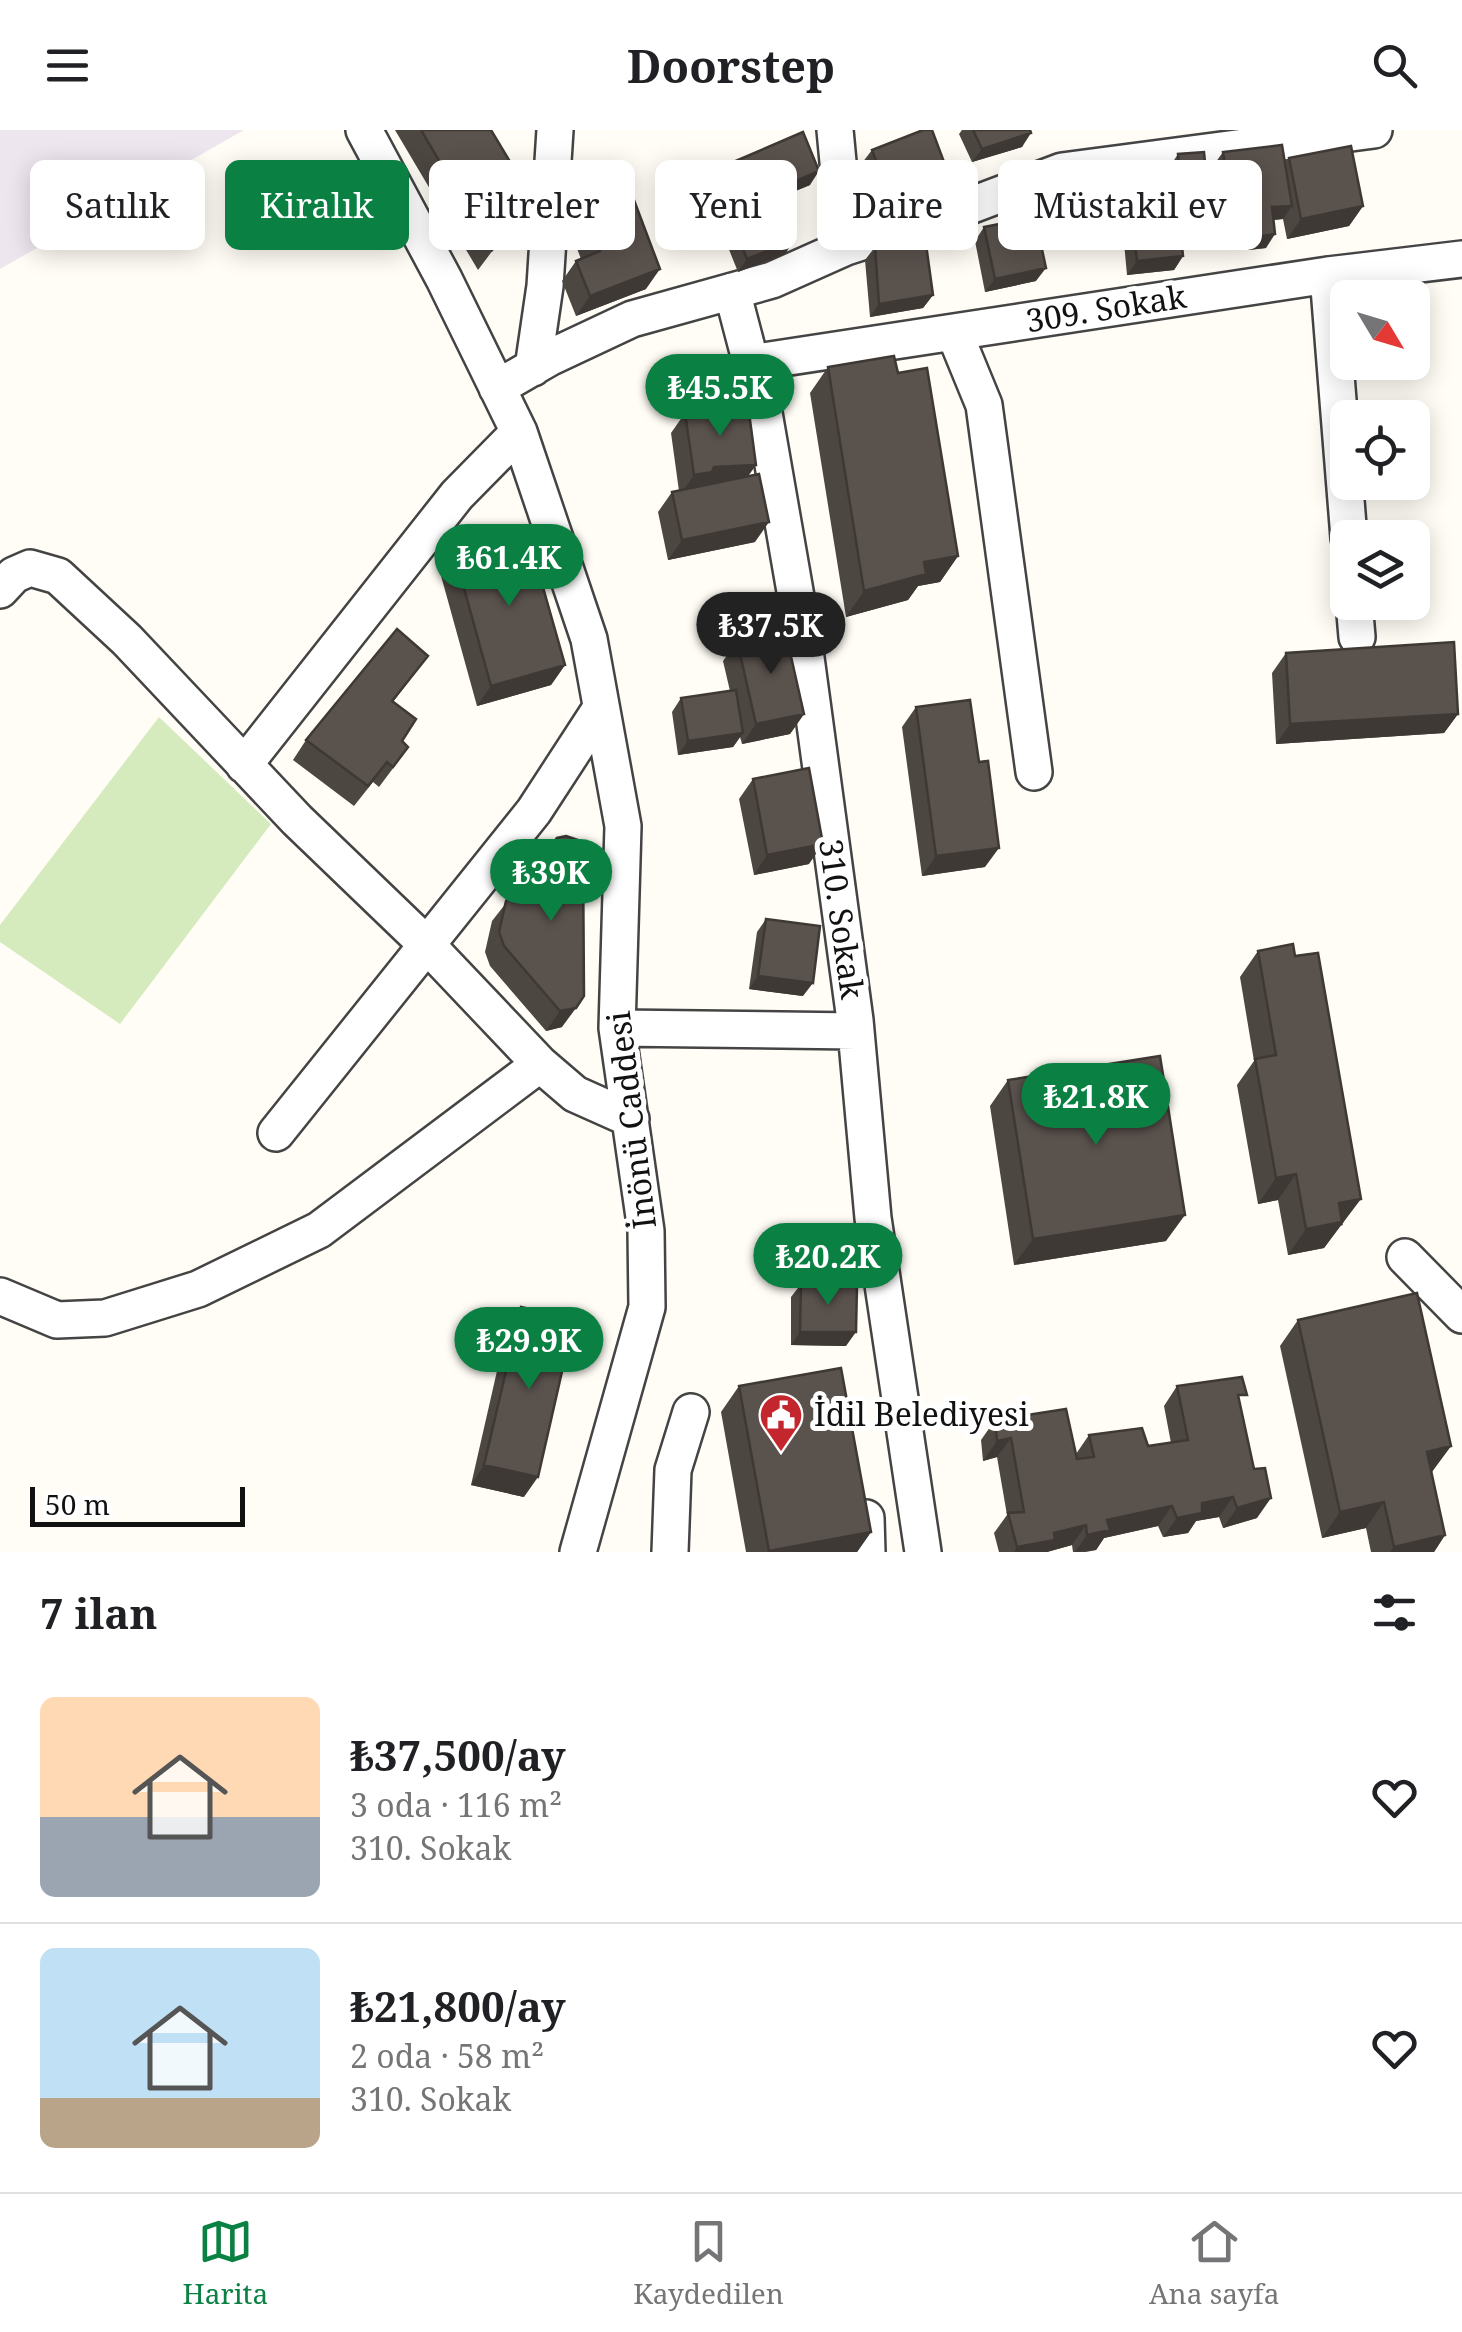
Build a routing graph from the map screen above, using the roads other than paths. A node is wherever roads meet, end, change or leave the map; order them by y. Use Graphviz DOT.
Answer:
graph roads {
  1 [pos="364,130"];
  2 [pos="555,130"];
  3 [pos="834,130"];
  4 [pos="1374,130"];
  5 [pos="837,160"];
  6 [pos="978,203"];
  7 [pos="839,250"];
  8 [pos="1462,259"];
  9 [pos="1328,276"];
  10 [pos="732,291"];
  11 [pos="954,332"];
  12 [pos="750,363"];
  13 [pos="532,368"];
  14 [pos="497,388"];
  15 [pos="519,432"];
  16 [pos="1348,520"];
  17 [pos="0,590"];
  18 [pos="601,708"];
  19 [pos="244,765"];
  20 [pos="1034,772"];
  21 [pos="427,945"];
  22 [pos="617,1028"];
  23 [pos="856,1031"];
  24 [pos="540,1064"];
  25 [pos="631,1118"];
  26 [pos="276,1133"];
  27 [pos="1405,1257"];
  28 [pos="0,1296"];
  29 [pos="1462,1315"];
  30 [pos="691,1412"];
  31 [pos="578,1552"];
  32 [pos="670,1552"];
  33 [pos="922,1552"];
  1 -- 14 [label="street, İnönü Caddesi"];
  2 -- 13 [label="street"];
  3 -- 5 [label="street"];
  4 -- 6 [label="street"];
  7 -- 10 [label="street"];
  8 -- 9 [label="street, 309. Sokak"];
  9 -- 11 [label="street, 309. Sokak"];
  9 -- 16 [label="street"];
  10 -- 12 [label="street, 310. Sokak"];
  10 -- 13 [label="street"];
  11 -- 12 [label="street, 309. Sokak"];
  11 -- 20 [label="street"];
  12 -- 23 [label="street, 310. Sokak"];
  13 -- 14 [label="street"];
  14 -- 15 [label="street, İnönü Caddesi"];
  15 -- 18 [label="street, İnönü Caddesi"];
  15 -- 19 [label="street"];
  17 -- 19 [label="street"];
  18 -- 21 [label="street"];
  18 -- 22 [label="street, İnönü Caddesi"];
  19 -- 21 [label="street"];
  21 -- 24 [label="street"];
  21 -- 26 [label="street"];
  22 -- 23 [label="street"];
  22 -- 25 [label="street, İnönü Caddesi"];
  23 -- 33 [label="street, 310. Sokak"];
  24 -- 25 [label="street"];
  24 -- 28 [label="street"];
  25 -- 31 [label="street, İnönü Caddesi"];
  27 -- 29 [label="street"];
  30 -- 32 [label="street"];
}
